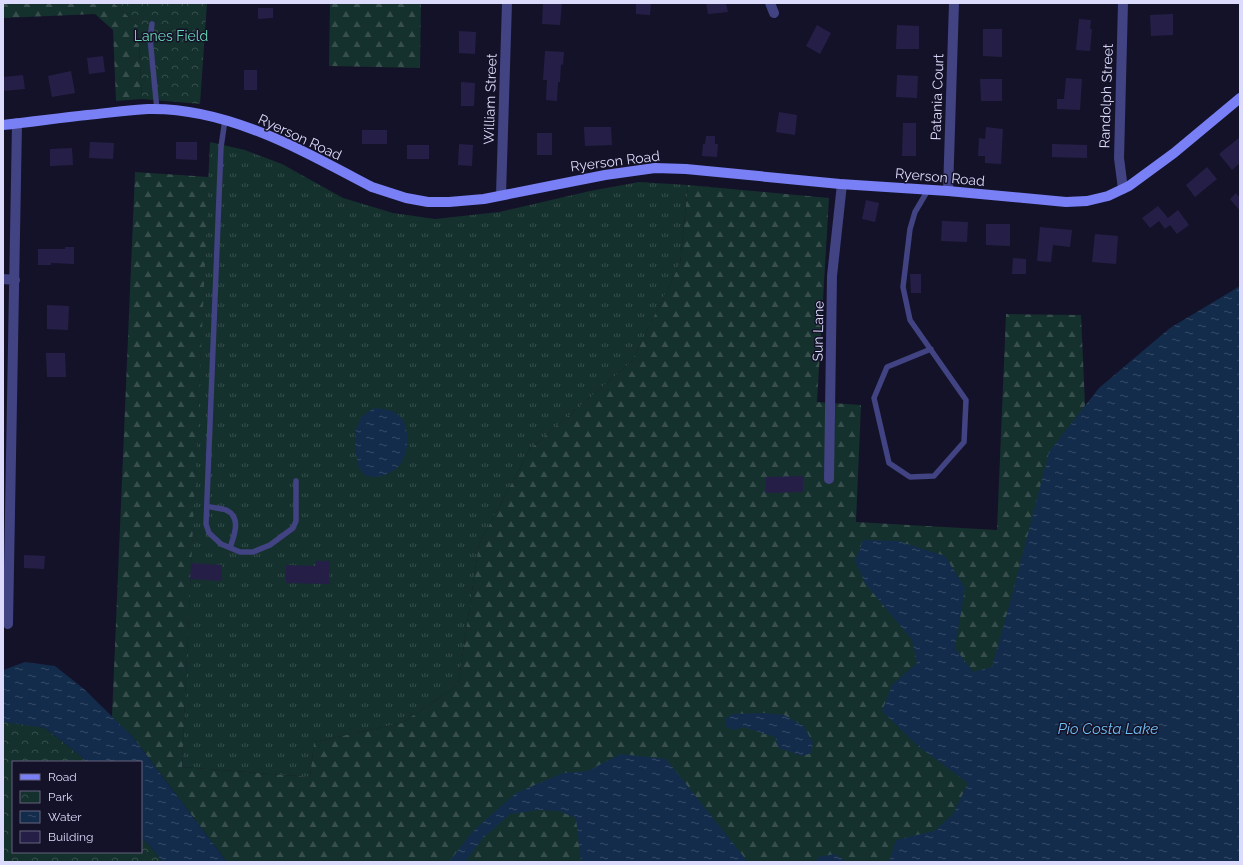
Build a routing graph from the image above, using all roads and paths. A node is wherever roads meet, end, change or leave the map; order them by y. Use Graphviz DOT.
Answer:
graph roads {
  1 [pos="506,3"];
  2 [pos="770,3"];
  3 [pos="954,3"];
  4 [pos="1123,3"];
  5 [pos="774,13"];
  6 [pos="152,24"];
  7 [pos="1240,98"];
  8 [pos="157,110"];
  9 [pos="225,120"];
  10 [pos="17,123"];
  11 [pos="3,125"];
  12 [pos="842,184"];
  13 [pos="1123,189"];
  14 [pos="928,190"];
  15 [pos="948,191"];
  16 [pos="501,195"];
  17 [pos="3,279"];
  18 [pos="15,280"];
  19 [pos="931,350"];
  20 [pos="829,480"];
  21 [pos="296,481"];
  22 [pos="207,506"];
  23 [pos="230,548"];
  24 [pos="8,624"];
  1 -- 16 [label="street, William Street"];
  2 -- 5 [label="street"];
  3 -- 15 [label="street, Patania Court"];
  4 -- 13 [label="street, Randolph Street"];
  6 -- 8 [label="lane"];
  7 -- 13 [label="street, Ryerson Road"];
  8 -- 9 [label="street, Ryerson Road"];
  8 -- 10 [label="street, Ryerson Road"];
  9 -- 16 [label="street, Ryerson Road"];
  9 -- 22 [label="lane"];
  10 -- 11 [label="street, Ryerson Road"];
  10 -- 18 [label="street"];
  12 -- 14 [label="street, Ryerson Road"];
  12 -- 16 [label="street, Ryerson Road"];
  12 -- 20 [label="street, Sun Lane"];
  13 -- 15 [label="street, Ryerson Road"];
  14 -- 15 [label="street, Ryerson Road"];
  14 -- 19 [label="lane"];
  17 -- 18 [label="street"];
  18 -- 24 [label="street"];
  19 -- 19 [label="lane"];
  21 -- 23 [label="lane"];
  22 -- 23 [label="lane"];
  22 -- 23 [label="lane"];
}
